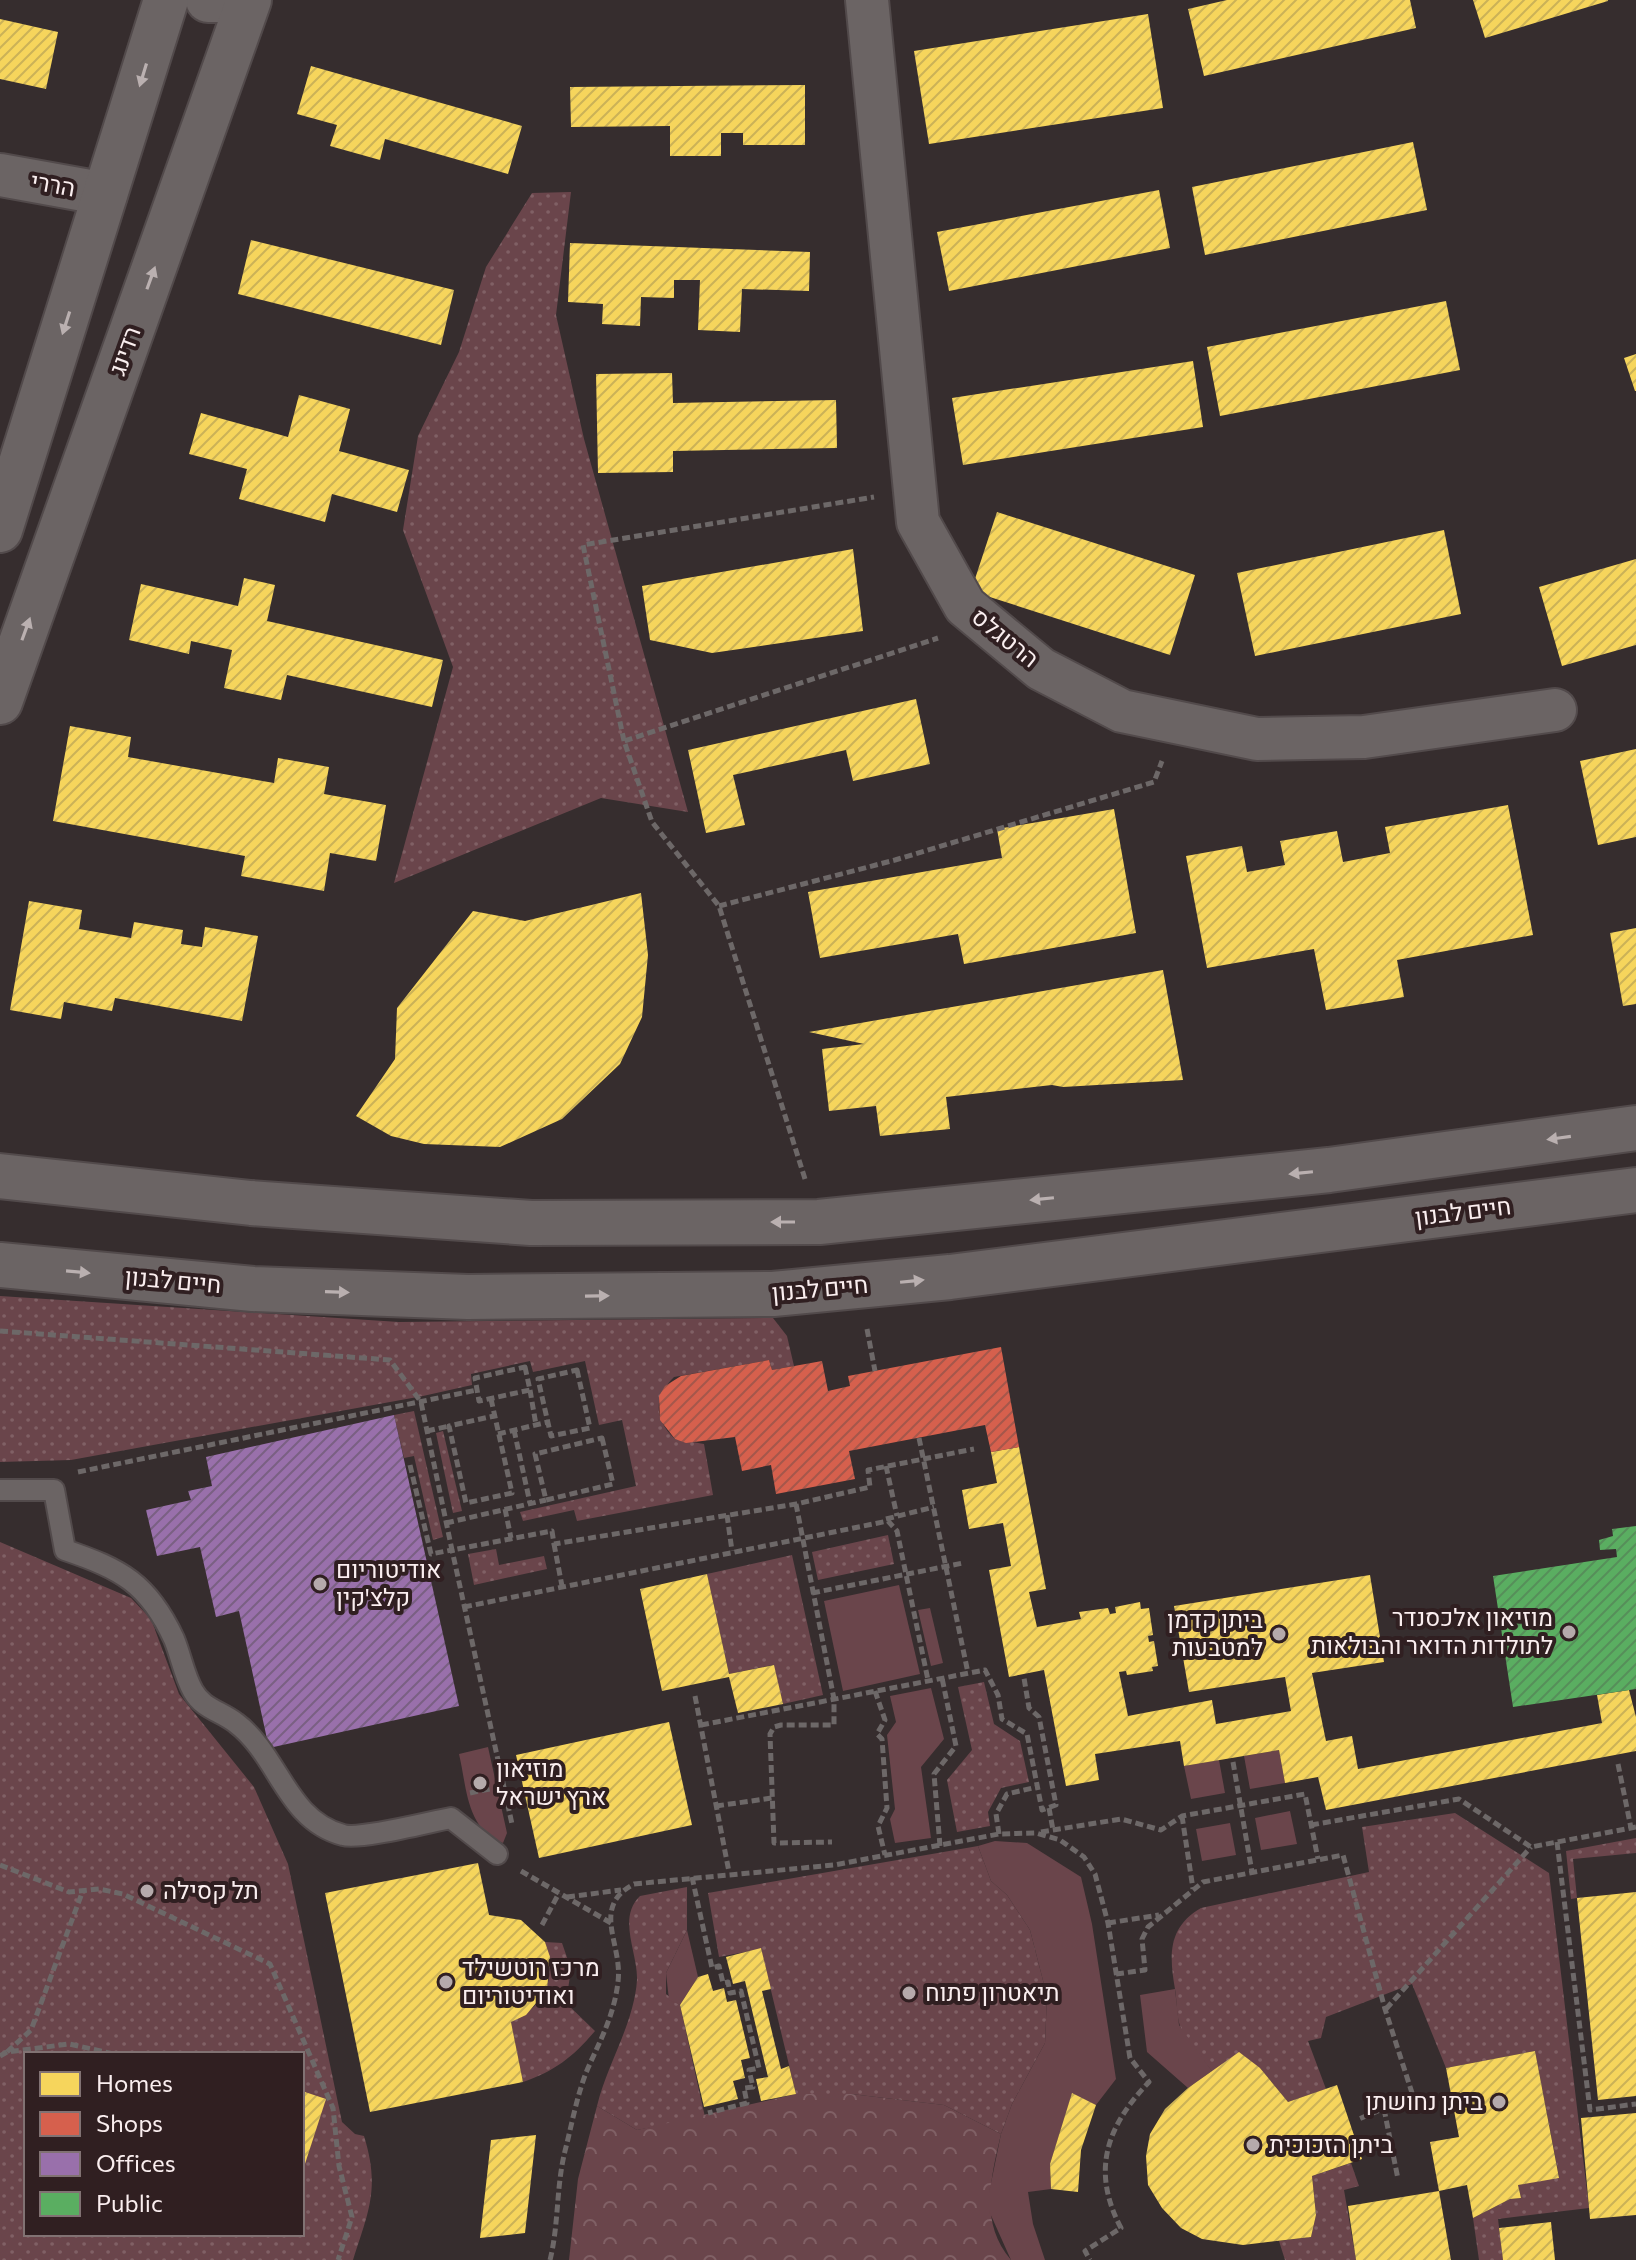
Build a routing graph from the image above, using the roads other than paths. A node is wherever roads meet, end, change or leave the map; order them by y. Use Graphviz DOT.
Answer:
graph roads {
  1 [pos="166,0"];
  2 [pos="208,0"];
  3 [pos="236,0"];
  4 [pos="249,0"];
  5 [pos="867,0"];
  6 [pos="0,175"];
  7 [pos="106,194"];
  8 [pos="0,530"];
  9 [pos="0,702"];
  10 [pos="1555,710"];
  11 [pos="1636,1128"];
  12 [pos="6,1175"];
  13 [pos="1636,1190"];
  14 [pos="0,1265"];
  15 [pos="0,1490"];
  16 [pos="497,1854"];
  1 -- 7 [label="main road, one-way"];
  2 -- 3 [label="main road"];
  9 -- 4 [label="main road, רדינג, one-way"];
  5 -- 10 [label="street, הרטגלס"];
  6 -- 7 [label="street, הררי"];
  7 -- 8 [label="main road, one-way"];
  11 -- 12 [label="main road, one-way"];
  14 -- 13 [label="main road, חיים לבנון, one-way"];
  15 -- 16 [label="lane"];
}
